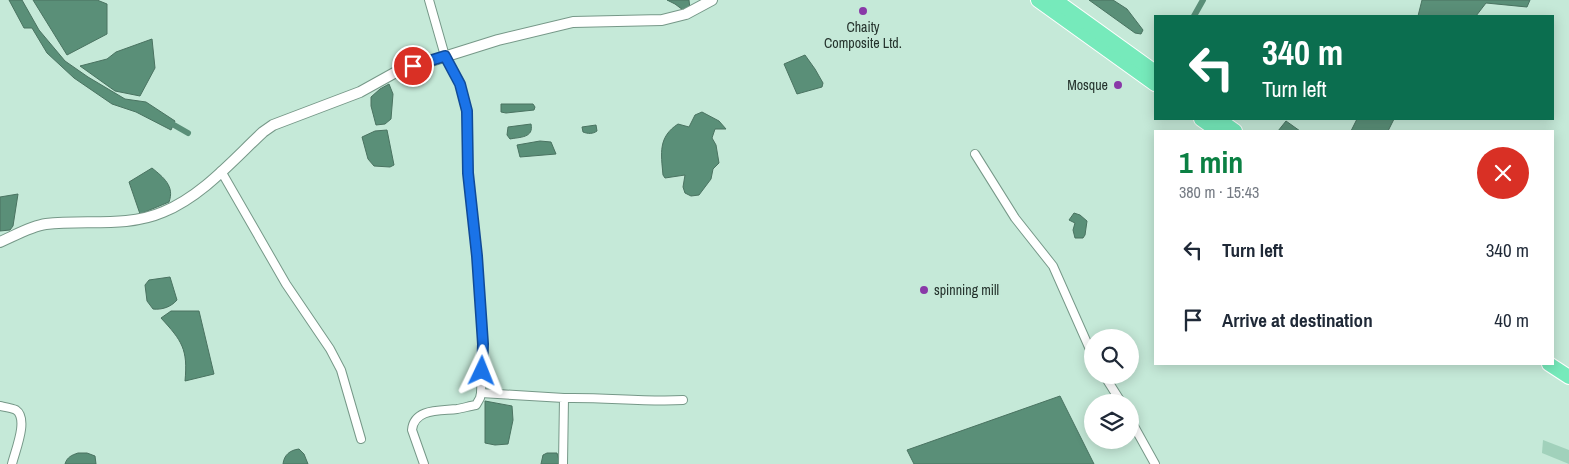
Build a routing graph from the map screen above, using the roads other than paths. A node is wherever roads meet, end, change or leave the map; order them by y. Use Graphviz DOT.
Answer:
graph roads {
  1 [pos="429,0"];
  2 [pos="712,0"];
  3 [pos="1038,0"];
  4 [pos="1055,0"];
  5 [pos="445,56"];
  6 [pos="1154,71"];
  7 [pos="1154,83"];
  8 [pos="1202,120"];
  9 [pos="1219,120"];
  10 [pos="1217,130"];
  11 [pos="1234,130"];
  12 [pos="975,154"];
  13 [pos="221,171"];
  14 [pos="0,242"];
  15 [pos="1084,336"];
  16 [pos="1554,357"];
  17 [pos="1551,365"];
  18 [pos="1569,368"];
  19 [pos="1569,377"];
  20 [pos="481,393"];
  21 [pos="564,398"];
  22 [pos="683,400"];
  23 [pos="0,406"];
  24 [pos="1139,435"];
  25 [pos="361,439"];
  26 [pos="12,464"];
  27 [pos="424,464"];
  28 [pos="563,464"];
  29 [pos="1155,464"];
  1 -- 5 [label="street"];
  2 -- 5 [label="street"];
  3 -- 7 [label="highway"];
  4 -- 6 [label="highway"];
  5 -- 13 [label="street"];
  5 -- 20 [label="street"];
  8 -- 10 [label="highway"];
  9 -- 11 [label="highway"];
  12 -- 15 [label="street"];
  13 -- 14 [label="street"];
  13 -- 25 [label="street"];
  16 -- 18 [label="highway"];
  17 -- 19 [label="highway"];
  20 -- 21 [label="street"];
  20 -- 27 [label="street"];
  21 -- 22 [label="street"];
  21 -- 28 [label="street"];
  23 -- 26 [label="street"];
  24 -- 29 [label="street"];
}
